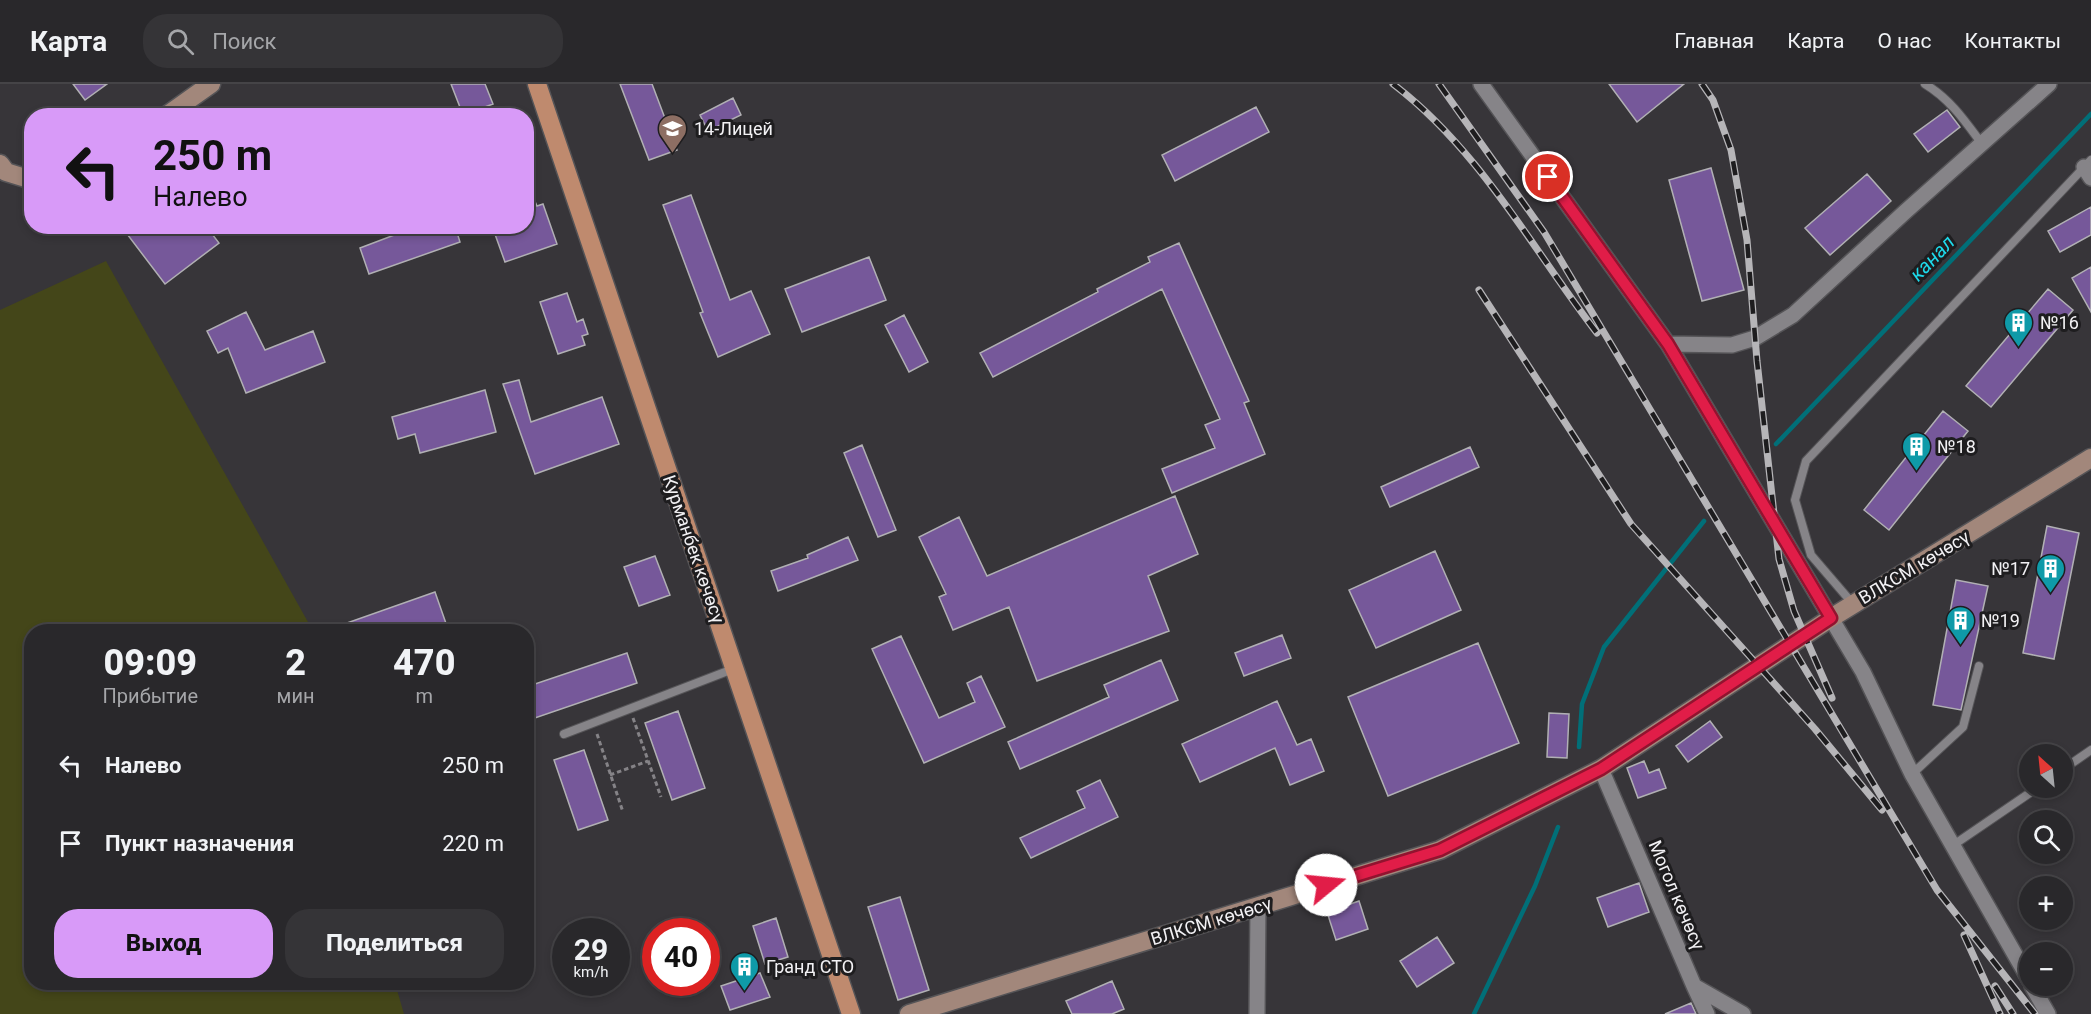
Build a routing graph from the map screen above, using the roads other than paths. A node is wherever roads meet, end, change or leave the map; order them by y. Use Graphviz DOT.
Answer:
graph roads {
  1 [pos="211,84"];
  2 [pos="537,84"];
  3 [pos="1481,84"];
  4 [pos="1925,84"];
  5 [pos="2040,87"];
  6 [pos="177,108"];
  7 [pos="1982,144"];
  8 [pos="0,164"];
  9 [pos="2089,168"];
  10 [pos="24,178"];
  11 [pos="1668,344"];
  12 [pos="2091,458"];
  13 [pos="1853,604"];
  14 [pos="1831,618"];
  15 [pos="1979,666"];
  16 [pos="735,668"];
  17 [pos="564,734"];
  18 [pos="2091,750"];
  19 [pos="2073,762"];
  20 [pos="1601,769"];
  21 [pos="1912,774"];
  22 [pos="2022,798"];
  23 [pos="1951,847"];
  24 [pos="1258,906"];
  25 [pos="2019,962"];
  26 [pos="1694,986"];
  27 [pos="2038,996"];
  28 [pos="851,1014"];
  29 [pos="909,1014"];
  30 [pos="1257,1014"];
  31 [pos="1707,1014"];
  32 [pos="1743,1014"];
  33 [pos="2048,1014"];
  1 -- 6 [label="street"];
  2 -- 16 [label="main road, Курманбек көчөсү"];
  3 -- 11 [label="street"];
  4 -- 7 [label="lane"];
  5 -- 7 [label="street"];
  7 -- 11 [label="street"];
  8 -- 10 [label="street"];
  9 -- 13 [label="lane"];
  11 -- 14 [label="street"];
  12 -- 13 [label="street, ВЛКСМ көчөсү"];
  13 -- 14 [label="street, ВЛКСМ көчөсү"];
  14 -- 20 [label="street, ВЛКСМ көчөсү"];
  14 -- 21 [label="street"];
  15 -- 21 [label="lane"];
  16 -- 17 [label="lane"];
  16 -- 28 [label="main road, Курманбек көчөсү"];
  18 -- 19 [label="lane"];
  20 -- 24 [label="street, ВЛКСМ көчөсү"];
  20 -- 26 [label="street, Могол көчөсү"];
  21 -- 23 [label="street"];
  22 -- 23 [label="lane"];
  23 -- 25 [label="street"];
  24 -- 29 [label="street, ВЛКСМ көчөсү"];
  24 -- 30 [label="street"];
  26 -- 31 [label="street, Могол көчөсү"];
  26 -- 32 [label="street"];
  27 -- 33 [label="street"];
}
